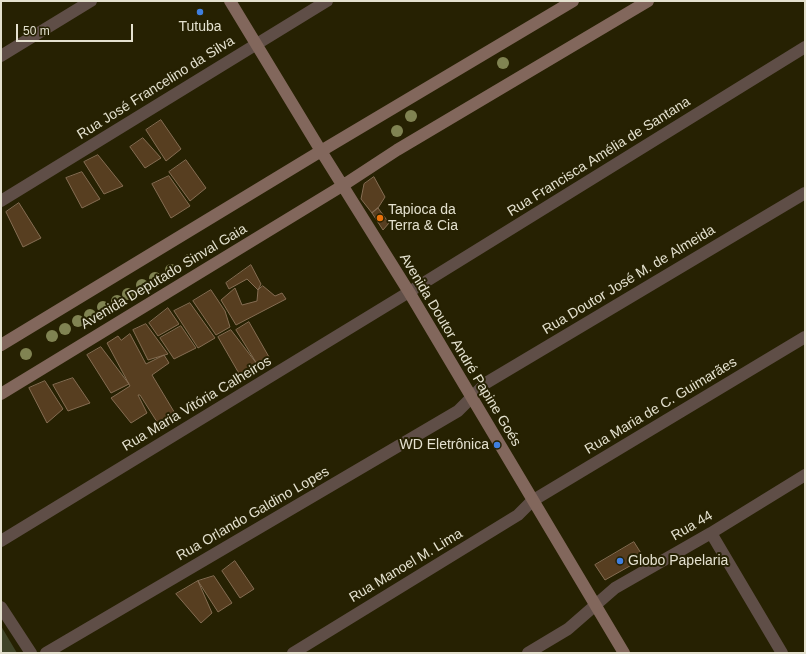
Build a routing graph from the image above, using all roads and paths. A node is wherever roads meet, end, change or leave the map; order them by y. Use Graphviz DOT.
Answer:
graph roads {
  1 [pos="91,1"];
  2 [pos="230,1"];
  3 [pos="327,1"];
  4 [pos="574,1"];
  5 [pos="648,1"];
  6 [pos="257,44"];
  7 [pos="805,47"];
  8 [pos="1,56"];
  9 [pos="321,151"];
  10 [pos="342,186"];
  11 [pos="805,193"];
  12 [pos="1,201"];
  13 [pos="409,292"];
  14 [pos="805,337"];
  15 [pos="1,345"];
  16 [pos="1,394"];
  17 [pos="471,397"];
  18 [pos="805,475"];
  19 [pos="532,501"];
  20 [pos="710,533"];
  21 [pos="1,541"];
  22 [pos="595,605"];
  23 [pos="1,607"];
  24 [pos="31,653"];
  25 [pos="46,653"];
  26 [pos="293,653"];
  27 [pos="528,653"];
  28 [pos="624,653"];
  29 [pos="782,653"];
  1 -- 8 [label="street"];
  2 -- 6 [label="street, Avenida Doutor André Papine Goés"];
  3 -- 6 [label="street, Rua José Francelino da Silva"];
  4 -- 9 [label="street, Avenida Deputado Sinval Gaia"];
  5 -- 10 [label="street, Avenida Deputado Sinval Gaia"];
  6 -- 9 [label="street, Avenida Doutor André Papine Goés"];
  6 -- 12 [label="street, Rua José Francelino da Silva"];
  7 -- 13 [label="street, Rua Francisca Amélia de Santana"];
  9 -- 10 [label="street, Avenida Doutor André Papine Goés"];
  9 -- 15 [label="street, Avenida Deputado Sinval Gaia"];
  10 -- 13 [label="street, Avenida Doutor André Papine Goés"];
  10 -- 16 [label="street, Avenida Deputado Sinval Gaia"];
  11 -- 17 [label="street, Rua Doutor José M. de Almeida"];
  13 -- 17 [label="street, Avenida Doutor André Papine Goés"];
  13 -- 21 [label="street, Rua Maria Vitória Calheiros"];
  14 -- 19 [label="street, Rua Maria de C. Guimarães"];
  17 -- 19 [label="street, Avenida Doutor André Papine Goés"];
  17 -- 25 [label="street, Rua Orlando Galdino Lopes"];
  18 -- 20 [label="street, Rua 44"];
  19 -- 22 [label="street, Avenida Doutor André Papine Goés"];
  19 -- 26 [label="street, Rua Manoel M. Lima"];
  20 -- 22 [label="street, Rua 44"];
  20 -- 29 [label="street"];
  22 -- 27 [label="street, Rua 44"];
  22 -- 28 [label="street, Avenida Doutor André Papine Goés"];
  23 -- 24 [label="street"];
}
